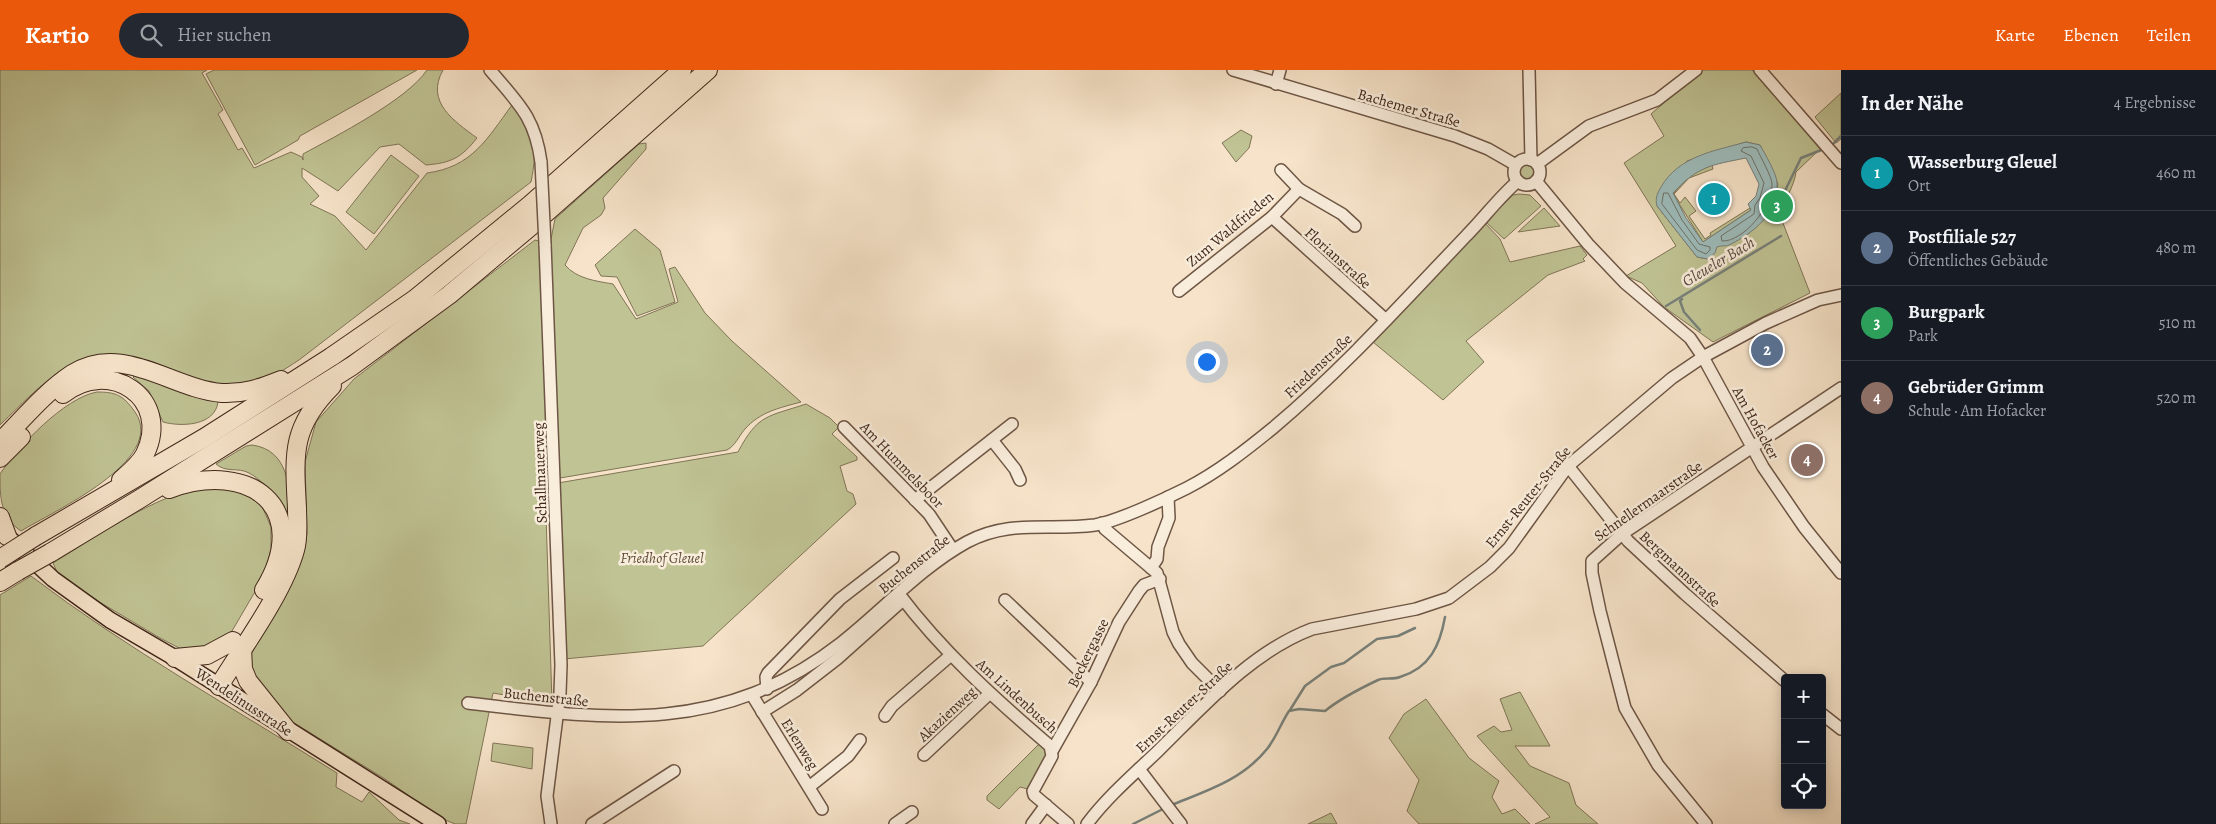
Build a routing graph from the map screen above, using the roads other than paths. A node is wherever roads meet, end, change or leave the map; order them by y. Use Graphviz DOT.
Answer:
graph roads {
  1 [pos="490,70"];
  2 [pos="682,70"];
  3 [pos="708,70"];
  4 [pos="1233,70"];
  5 [pos="1280,70"];
  6 [pos="1529,70"];
  7 [pos="1696,70"];
  8 [pos="1760,70"];
  9 [pos="1276,84"];
  10 [pos="1534,162"];
  11 [pos="1841,163"];
  12 [pos="1516,165"];
  13 [pos="1281,170"];
  14 [pos="1518,181"];
  15 [pos="1536,181"];
  16 [pos="1299,189"];
  17 [pos="1272,217"];
  18 [pos="1355,226"];
  19 [pos="1179,290"];
  20 [pos="1841,295"];
  21 [pos="1386,320"];
  22 [pos="331,357"];
  23 [pos="1702,357"];
  24 [pos="352,366"];
  25 [pos="1841,388"];
  26 [pos="1012,424"];
  27 [pos="844,426"];
  28 [pos="992,440"];
  29 [pos="0,442"];
  30 [pos="1753,447"];
  31 [pos="0,458"];
  32 [pos="1568,466"];
  33 [pos="1020,480"];
  34 [pos="1168,497"];
  35 [pos="138,500"];
  36 [pos="915,500"];
  37 [pos="98,501"];
  38 [pos="0,518"];
  39 [pos="1102,524"];
  40 [pos="3,533"];
  41 [pos="1622,534"];
  42 [pos="953,550"];
  43 [pos="893,558"];
  44 [pos="0,559"];
  45 [pos="1151,568"];
  46 [pos="1841,573"];
  47 [pos="1160,579"];
  48 [pos="0,582"];
  49 [pos="901,597"];
  50 [pos="1005,600"];
  51 [pos="238,645"];
  52 [pos="952,655"];
  53 [pos="175,658"];
  54 [pos="1781,678"];
  55 [pos="1091,682"];
  56 [pos="214,683"];
  57 [pos="767,689"];
  58 [pos="1220,691"];
  59 [pos="990,694"];
  60 [pos="752,695"];
  61 [pos="468,703"];
  62 [pos="762,712"];
  63 [pos="558,714"];
  64 [pos="885,716"];
  65 [pos="1826,717"];
  66 [pos="1841,729"];
  67 [pos="288,731"];
  68 [pos="860,740"];
  69 [pos="1052,751"];
  70 [pos="924,755"];
  71 [pos="1140,769"];
  72 [pos="674,771"];
  73 [pos="809,787"];
  74 [pos="1046,806"];
  75 [pos="822,810"];
  76 [pos="912,812"];
  77 [pos="438,824"];
  78 [pos="550,824"];
  79 [pos="592,824"];
  80 [pos="895,824"];
  81 [pos="1032,824"];
  82 [pos="1068,824"];
  83 [pos="1087,824"];
  84 [pos="1181,824"];
  85 [pos="1706,824"];
  1 -- 63 [label="street, Schallmauerweg, bridge"];
  2 -- 22 [label="highway"];
  3 -- 24 [label="highway"];
  4 -- 9 [label="street, Bachemer Straße"];
  5 -- 9 [label="street"];
  6 -- 10 [label="street"];
  7 -- 10 [label="street"];
  8 -- 11 [label="street"];
  9 -- 12 [label="street, Bachemer Straße"];
  10 -- 12 [label="street"];
  10 -- 15 [label="street"];
  12 -- 14 [label="street"];
  13 -- 16 [label="street"];
  14 -- 15 [label="street"];
  14 -- 21 [label="street, Friedenstraße"];
  15 -- 23 [label="street"];
  16 -- 17 [label="street, Zum Waldfrieden"];
  16 -- 18 [label="street"];
  17 -- 19 [label="street, Zum Waldfrieden"];
  17 -- 21 [label="street, Florianstraße"];
  20 -- 23 [label="street, Ernst-Reuter-Straße"];
  21 -- 34 [label="street, Friedenstraße"];
  22 -- 29 [label="highway"];
  22 -- 37 [label="highway"];
  23 -- 30 [label="street, Am Hofacker"];
  23 -- 32 [label="street, Ernst-Reuter-Straße"];
  24 -- 35 [label="highway"];
  24 -- 51 [label="highway"];
  25 -- 30 [label="street, Schnellermaarstraße"];
  26 -- 28 [label="street"];
  27 -- 36 [label="street, Am Hummelsboor"];
  28 -- 33 [label="street"];
  28 -- 36 [label="street"];
  30 -- 41 [label="street, Schnellermaarstraße"];
  30 -- 46 [label="street, Am Hofacker"];
  31 -- 37 [label="highway"];
  32 -- 41 [label="street, Bergmannstraße"];
  32 -- 58 [label="street, Ernst-Reuter-Straße"];
  34 -- 39 [label="street, Friedenstraße"];
  34 -- 45 [label="street"];
  35 -- 48 [label="highway, bridge"];
  35 -- 51 [label="highway"];
  36 -- 42 [label="street, Am Hummelsboor"];
  37 -- 44 [label="highway, bridge"];
  38 -- 40 [label="highway"];
  39 -- 42 [label="street, Buchenstraße"];
  39 -- 45 [label="street"];
  40 -- 53 [label="main road, Wendelinusstraße"];
  41 -- 54 [label="street, Bergmannstraße"];
  41 -- 85 [label="street, Schnellermaarstraße"];
  42 -- 49 [label="street, Buchenstraße"];
  43 -- 57 [label="street, Buchenstraße"];
  45 -- 47 [label="street"];
  47 -- 55 [label="street, Beckergasse"];
  47 -- 58 [label="street"];
  49 -- 52 [label="street, Am Lindenbusch"];
  49 -- 57 [label="street, Buchenstraße"];
  49 -- 62 [label="street, Buchenstraße"];
  50 -- 55 [label="street"];
  51 -- 53 [label="highway"];
  51 -- 56 [label="highway"];
  51 -- 67 [label="highway"];
  52 -- 59 [label="street, Am Lindenbusch"];
  52 -- 64 [label="street"];
  53 -- 56 [label="main road, Wendelinusstraße"];
  55 -- 69 [label="street, Beckergasse"];
  56 -- 67 [label="main road, Wendelinusstraße"];
  57 -- 60 [label="street, Buchenstraße"];
  58 -- 71 [label="street, Ernst-Reuter-Straße"];
  59 -- 69 [label="street, Am Lindenbusch"];
  59 -- 70 [label="street, Akazienweg"];
  60 -- 62 [label="street, Erlenweg"];
  60 -- 63 [label="street, Buchenstraße"];
  61 -- 63 [label="street, Buchenstraße"];
  62 -- 73 [label="street, Erlenweg"];
  63 -- 78 [label="street, Schallmauerweg"];
  65 -- 66 [label="street"];
  67 -- 77 [label="main road, Wendelinusstraße"];
  68 -- 73 [label="street"];
  69 -- 74 [label="street, Am Lindenbusch"];
  71 -- 83 [label="street, Ernst-Reuter-Straße"];
  71 -- 84 [label="street, Ernst-Reuter-Straße"];
  72 -- 79 [label="street"];
  73 -- 75 [label="street, Erlenweg"];
  74 -- 81 [label="street"];
  74 -- 82 [label="street, Am Lindenbusch"];
  76 -- 80 [label="street"];
}
